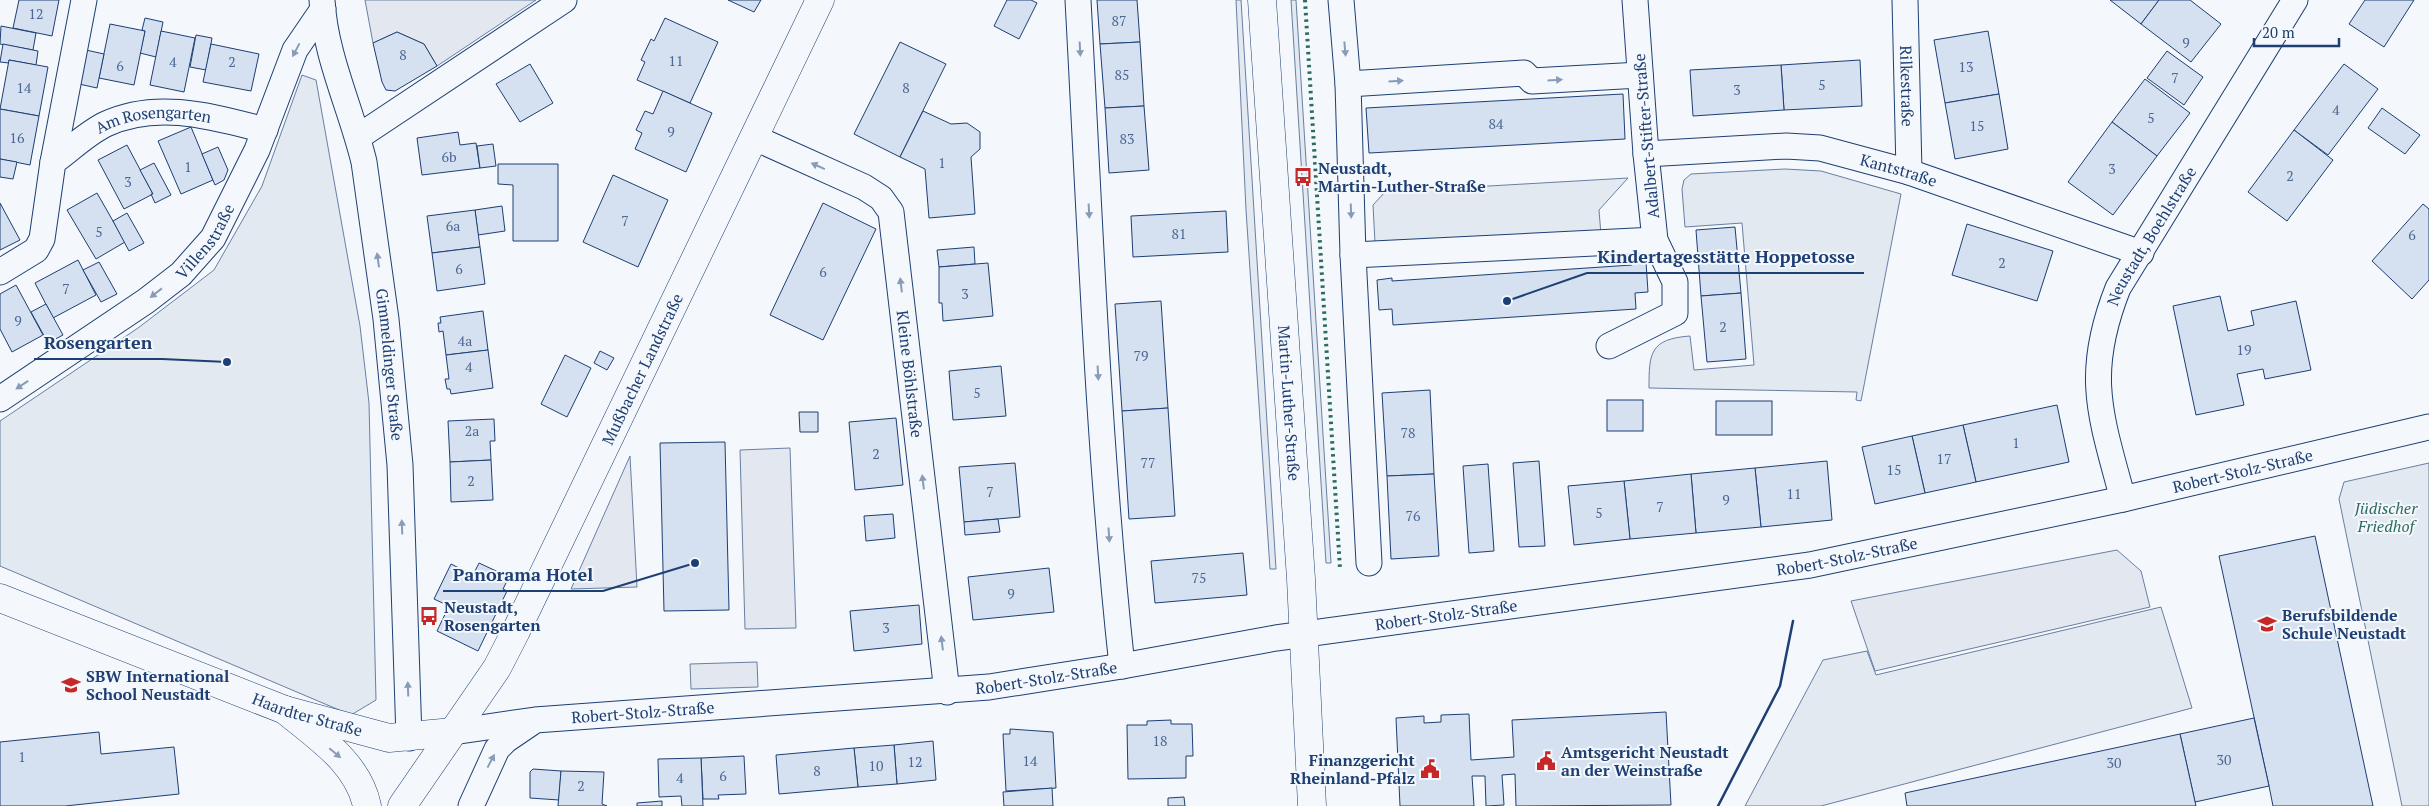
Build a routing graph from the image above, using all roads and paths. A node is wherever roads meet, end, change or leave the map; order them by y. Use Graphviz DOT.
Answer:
graph roads {
  1 [pos="84,0"];
  2 [pos="564,0"];
  3 [pos="820,0"];
  4 [pos="1078,0"];
  5 [pos="1262,0"];
  6 [pos="1341,0"];
  7 [pos="1634,0"];
  8 [pos="1904,0"];
  9 [pos="2295,0"];
  10 [pos="323,4"];
  11 [pos="1640,75"];
  12 [pos="1348,84"];
  13 [pos="265,130"];
  14 [pos="358,137"];
  15 [pos="755,138"];
  16 [pos="1646,154"];
  17 [pos="53,162"];
  18 [pos="1909,172"];
  19 [pos="1656,240"];
  20 [pos="2141,253"];
  21 [pos="1353,255"];
  22 [pos="0,272"];
  23 [pos="1609,346"];
  24 [pos="0,400"];
  25 [pos="2429,427"];
  26 [pos="2123,498"];
  27 [pos="1369,562"];
  28 [pos="0,598"];
  29 [pos="1302,636"];
  30 [pos="1122,666"];
  31 [pos="947,692"];
  32 [pos="285,710"];
  33 [pos="536,720"];
  34 [pos="453,732"];
  35 [pos="409,738"];
  36 [pos="367,806"];
  37 [pos="402,806"];
  38 [pos="471,806"];
  39 [pos="1312,806"];
  1 -- 17 [label="street"];
  2 -- 14 [label="street"];
  3 -- 15 [label="street, Mußbacher Landstraße"];
  4 -- 30 [label="street, one-way"];
  5 -- 29 [label="street, Martin-Luther-Straße"];
  6 -- 12 [label="street, one-way"];
  7 -- 11 [label="street, Adalbert-Stifter-Straße"];
  8 -- 18 [label="street, Rilkestraße"];
  9 -- 20 [label="street, Neustadt, Boehlstraße"];
  10 -- 13 [label="street, Villenstraße, one-way"];
  10 -- 14 [label="street, Gimmeldinger Straße"];
  12 -- 11 [label="street, one-way"];
  11 -- 16 [label="street, Adalbert-Stifter-Straße"];
  12 -- 21 [label="street, one-way"];
  13 -- 17 [label="street, Am Rosengarten"];
  13 -- 24 [label="street, Villenstraße, one-way"];
  35 -- 14 [label="street, Gimmeldinger Straße, one-way"];
  31 -- 15 [label="street, Kleine Böhlstraße, one-way"];
  15 -- 34 [label="street, Mußbacher Landstraße"];
  16 -- 18 [label="street, Kantstraße"];
  16 -- 19 [label="street, Adalbert-Stifter-Straße"];
  17 -- 22 [label="street"];
  18 -- 20 [label="street, Kantstraße"];
  19 -- 21 [label="street"];
  19 -- 23 [label="street, Adalbert-Stifter-Straße"];
  20 -- 26 [label="street, Neustadt, Boehlstraße"];
  21 -- 27 [label="street"];
  25 -- 26 [label="street, Robert-Stolz-Straße"];
  26 -- 29 [label="street, Robert-Stolz-Straße"];
  28 -- 32 [label="street, Haardter Straße"];
  29 -- 30 [label="street, Robert-Stolz-Straße"];
  29 -- 39 [label="street, Martin-Luther-Straße"];
  30 -- 31 [label="street, Robert-Stolz-Straße"];
  31 -- 33 [label="street, Robert-Stolz-Straße"];
  32 -- 35 [label="street, Haardter Straße"];
  32 -- 36 [label="street, one-way"];
  33 -- 34 [label="street, Robert-Stolz-Straße"];
  38 -- 33 [label="street, one-way"];
  34 -- 35 [label="street, Haardter Straße"];
  34 -- 37 [label="street, Mußbacher Landstraße"];
}
